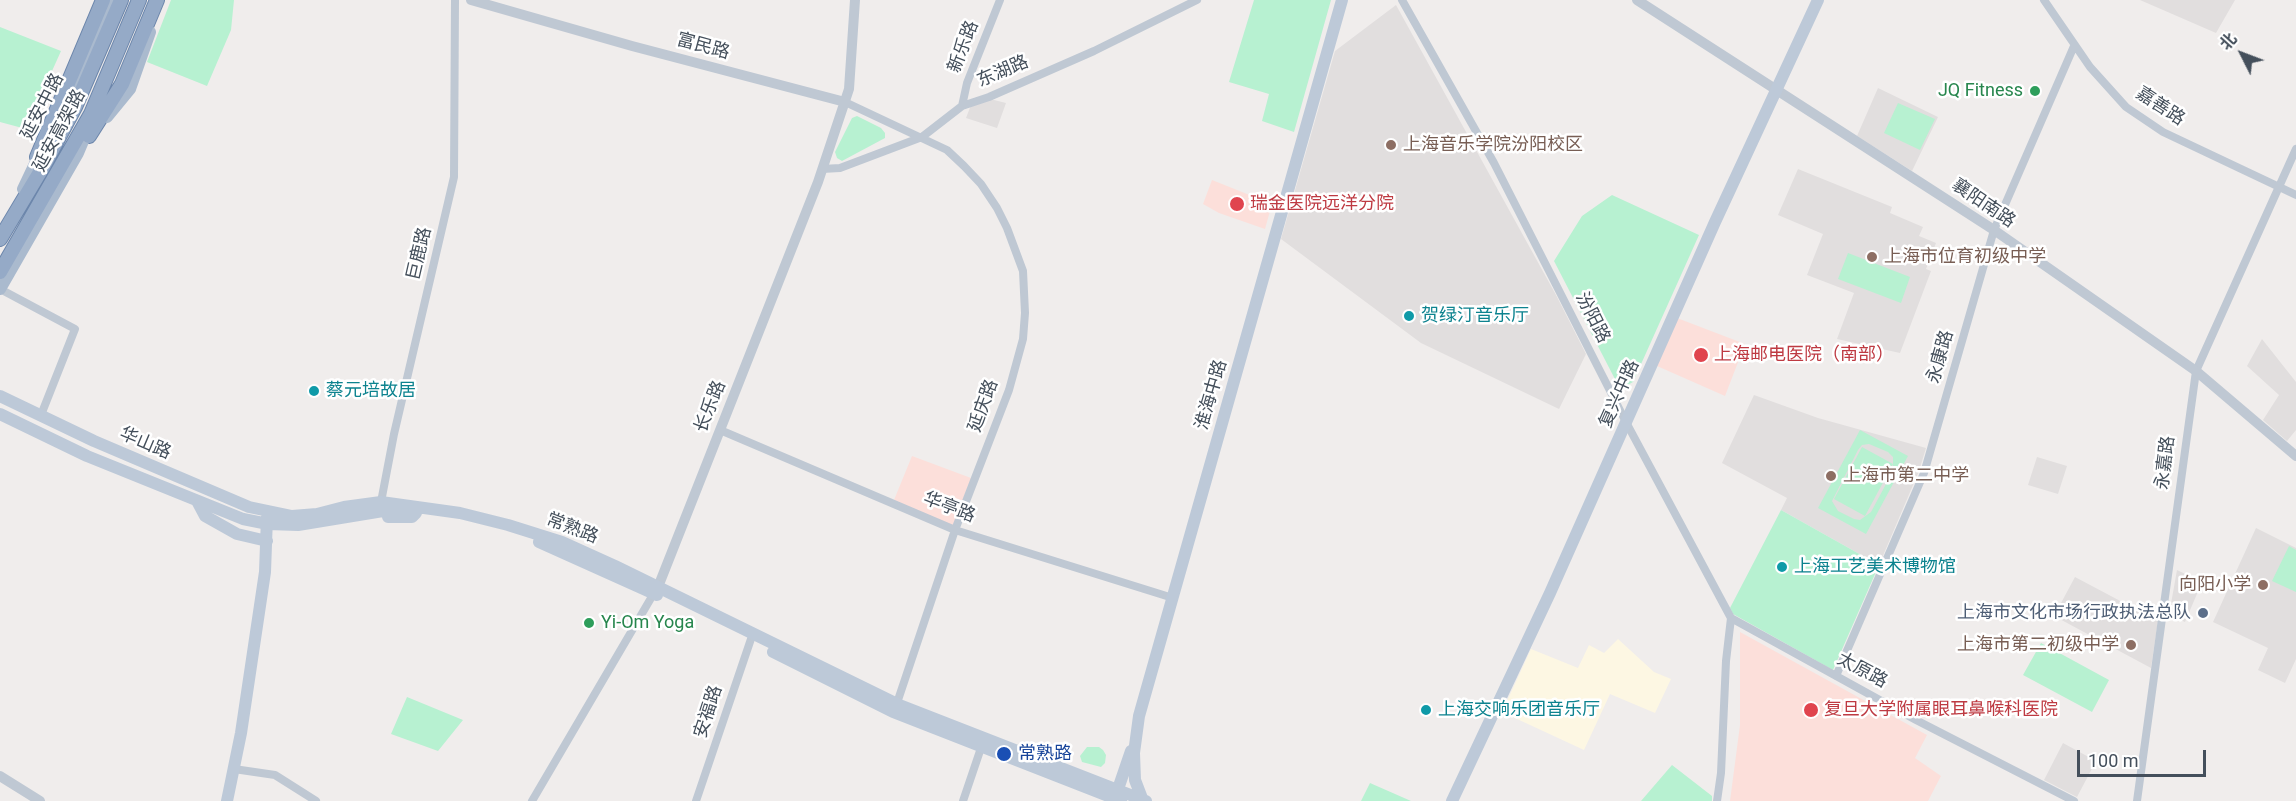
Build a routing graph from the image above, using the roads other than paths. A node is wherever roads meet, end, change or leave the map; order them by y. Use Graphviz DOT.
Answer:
graph roads {
  1 [pos="101,0"];
  2 [pos="111,0"];
  3 [pos="121,0"];
  4 [pos="141,0"];
  5 [pos="159,0"];
  6 [pos="455,0"];
  7 [pos="471,0"];
  8 [pos="855,0"];
  9 [pos="1000,0"];
  10 [pos="1197,0"];
  11 [pos="1342,0"];
  12 [pos="1402,0"];
  13 [pos="1637,0"];
  14 [pos="1818,0"];
  15 [pos="2044,0"];
  16 [pos="2074,46"];
  17 [pos="1776,91"];
  18 [pos="845,102"];
  19 [pos="962,106"];
  20 [pos="922,137"];
  21 [pos="2296,149"];
  22 [pos="78,153"];
  23 [pos="37,157"];
  24 [pos="822,169"];
  25 [pos="2280,188"];
  26 [pos="2296,195"];
  27 [pos="0,227"];
  28 [pos="1994,230"];
  29 [pos="0,239"];
  30 [pos="0,272"];
  31 [pos="0,289"];
  32 [pos="2196,371"];
  33 [pos="0,396"];
  34 [pos="0,414"];
  35 [pos="41,415"];
  36 [pos="1627,424"];
  37 [pos="720,430"];
  38 [pos="2296,456"];
  39 [pos="197,501"];
  40 [pos="382,506"];
  41 [pos="267,510"];
  42 [pos="416,513"];
  43 [pos="268,524"];
  44 [pos="955,530"];
  45 [pos="267,541"];
  46 [pos="656,590"];
  47 [pos="1173,598"];
  48 [pos="1731,618"];
  49 [pos="752,637"];
  50 [pos="1836,676"];
  51 [pos="895,708"];
  52 [pos="1137,736"];
  53 [pos="983,742"];
  54 [pos="234,769"];
  55 [pos="0,776"];
  56 [pos="1120,795"];
  57 [pos="1144,800"];
  58 [pos="40,801"];
  59 [pos="227,801"];
  60 [pos="316,801"];
  61 [pos="532,801"];
  62 [pos="696,801"];
  63 [pos="963,801"];
  64 [pos="1452,801"];
  65 [pos="1717,801"];
  66 [pos="2074,801"];
  67 [pos="2137,801"];
  1 -- 23 [label="highway"];
  1 -- 23 [label="main road"];
  2 -- 23 [label="main road, 延安中路"];
  3 -- 29 [label="highway, 延安高架路"];
  4 -- 22 [label="main road"];
  4 -- 30 [label="highway, 延安高架路"];
  5 -- 22 [label="highway"];
  5 -- 22 [label="main road"];
  6 -- 40 [label="street, 巨鹿路"];
  7 -- 18 [label="street, 富民路"];
  8 -- 18 [label="street, 长乐路"];
  9 -- 19 [label="street, 新乐路"];
  10 -- 19 [label="street, 东湖路"];
  11 -- 47 [label="main road, 淮海中路"];
  12 -- 36 [label="street, 汾阳路"];
  13 -- 17 [label="street, 襄阳南路"];
  14 -- 17 [label="main road, 复兴中路"];
  15 -- 16 [label="street, 嘉善路"];
  16 -- 25 [label="street, 嘉善路"];
  16 -- 28 [label="street, 永康路"];
  17 -- 28 [label="street, 襄阳南路"];
  17 -- 36 [label="main road, 复兴中路"];
  18 -- 20 [label="street, 富民路"];
  18 -- 24 [label="street, 长乐路"];
  19 -- 20 [label="street, 东湖路"];
  20 -- 24 [label="street, 东湖路"];
  20 -- 44 [label="street, 延庆路"];
  21 -- 25 [label="street, 永嘉路"];
  22 -- 31 [label="main road"];
  23 -- 27 [label="main road, 延安中路"];
  24 -- 37 [label="street, 长乐路"];
  25 -- 26 [label="street, 嘉善路"];
  25 -- 32 [label="street, 永嘉路"];
  28 -- 32 [label="street, 襄阳南路"];
  28 -- 50 [label="street, 永康路"];
  31 -- 35 [label="street"];
  32 -- 38 [label="street, 襄阳南路"];
  32 -- 67 [label="street, 永嘉路"];
  33 -- 35 [label="main road, 华山路"];
  34 -- 39 [label="main road, 华山路"];
  35 -- 41 [label="main road, 华山路"];
  36 -- 48 [label="street, 汾阳路"];
  36 -- 64 [label="main road, 复兴中路"];
  37 -- 44 [label="street, 华亭路"];
  37 -- 46 [label="street, 长乐路"];
  39 -- 43 [label="main road, 华山路"];
  39 -- 45 [label="main road"];
  40 -- 41 [label="main road, 常熟路"];
  40 -- 42 [label="main road, 常熟路"];
  40 -- 43 [label="main road, 常熟路"];
  40 -- 46 [label="main road, 常熟路"];
  41 -- 43 [label="main road"];
  42 -- 43 [label="main road, 常熟路"];
  42 -- 46 [label="main road, 常熟路"];
  43 -- 45 [label="main road"];
  44 -- 47 [label="street, 华亭路"];
  44 -- 51 [label="street, 延庆路"];
  45 -- 54 [label="main road"];
  46 -- 49 [label="main road, 常熟路"];
  46 -- 61 [label="street, 长乐路"];
  47 -- 52 [label="main road, 淮海中路"];
  48 -- 50 [label="street, 太原路"];
  48 -- 65 [label="street"];
  49 -- 51 [label="main road, 常熟路"];
  49 -- 62 [label="street, 安福路"];
  50 -- 66 [label="street, 太原路"];
  51 -- 53 [label="main road, 常熟路"];
  52 -- 56 [label="main road"];
  52 -- 57 [label="main road, 淮海中路"];
  53 -- 56 [label="main road, 常熟路"];
  53 -- 63 [label="street"];
  54 -- 59 [label="main road"];
  54 -- 60 [label="street"];
  55 -- 58 [label="street"];
  56 -- 57 [label="main road, 常熟路"];
}
